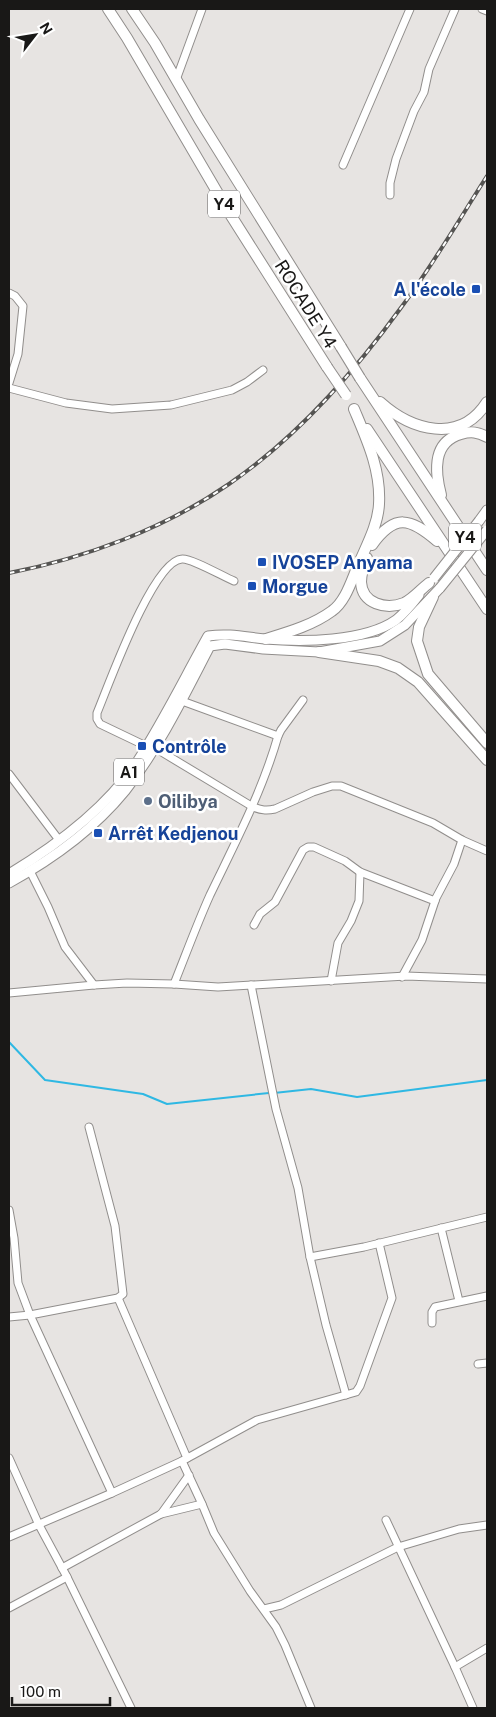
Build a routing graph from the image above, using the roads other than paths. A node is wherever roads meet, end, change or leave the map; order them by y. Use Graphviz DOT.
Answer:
graph roads {
  1 [pos="108,9"];
  2 [pos="132,9"];
  3 [pos="202,9"];
  4 [pos="410,9"];
  5 [pos="455,9"];
  6 [pos="482,9"];
  7 [pos="487,11"];
  8 [pos="176,80"];
  9 [pos="343,165"];
  10 [pos="390,194"];
  11 [pos="9,293"];
  12 [pos="263,370"];
  13 [pos="9,383"];
  14 [pos="9,388"];
  15 [pos="368,391"];
  16 [pos="487,402"];
  17 [pos="354,410"];
  18 [pos="487,437"];
  19 [pos="443,504"];
  20 [pos="487,510"];
  21 [pos="487,530"];
  22 [pos="446,548"];
  23 [pos="487,570"];
  24 [pos="234,581"];
  25 [pos="432,581"];
  26 [pos="433,597"];
  27 [pos="487,609"];
  28 [pos="266,639"];
  29 [pos="319,652"];
  30 [pos="303,700"];
  31 [pos="182,701"];
  32 [pos="278,736"];
  33 [pos="487,743"];
  34 [pos="151,747"];
  35 [pos="487,760"];
  36 [pos="9,774"];
  37 [pos="253,807"];
  38 [pos="59,840"];
  39 [pos="462,840"];
  40 [pos="487,851"];
  41 [pos="30,871"];
  42 [pos="360,872"];
  43 [pos="9,874"];
  44 [pos="9,883"];
  45 [pos="435,901"];
  46 [pos="254,924"];
  47 [pos="402,977"];
  48 [pos="487,979"];
  49 [pos="331,980"];
  50 [pos="174,984"];
  51 [pos="94,985"];
  52 [pos="251,985"];
  53 [pos="9,993"];
  54 [pos="89,1127"];
  55 [pos="9,1210"];
  56 [pos="487,1217"];
  57 [pos="441,1228"];
  58 [pos="379,1243"];
  59 [pos="310,1256"];
  60 [pos="487,1296"];
  61 [pos="118,1298"];
  62 [pos="459,1301"];
  63 [pos="30,1315"];
  64 [pos="9,1317"];
  65 [pos="432,1323"];
  66 [pos="487,1363"];
  67 [pos="478,1364"];
  68 [pos="346,1395"];
  69 [pos="9,1458"];
  70 [pos="184,1459"];
  71 [pos="189,1475"];
  72 [pos="112,1493"];
  73 [pos="202,1504"];
  74 [pos="161,1514"];
  75 [pos="386,1520"];
  76 [pos="39,1525"];
  77 [pos="487,1525"];
  78 [pos="9,1537"];
  79 [pos="398,1547"];
  80 [pos="62,1568"];
  81 [pos="67,1577"];
  82 [pos="9,1608"];
  83 [pos="264,1609"];
  84 [pos="487,1648"];
  85 [pos="455,1667"];
  86 [pos="131,1708"];
  87 [pos="311,1708"];
  88 [pos="473,1708"];
  1 -- 17 [label="highway, ROCADE Y4 / Y4, bridge"];
  2 -- 8 [label="highway, ROCADE Y4 / Y4"];
  3 -- 8 [label="street"];
  4 -- 9 [label="street"];
  5 -- 10 [label="street"];
  6 -- 7 [label="street"];
  8 -- 15 [label="highway, ROCADE Y4 / Y4, bridge"];
  11 -- 13 [label="street"];
  12 -- 14 [label="street"];
  15 -- 16 [label="highway"];
  15 -- 19 [label="highway, ROCADE Y4 / Y4"];
  17 -- 22 [label="highway, ROCADE Y4 / Y4"];
  17 -- 28 [label="highway"];
  18 -- 19 [label="highway"];
  19 -- 23 [label="highway, ROCADE Y4 / Y4"];
  20 -- 25 [label="main road, A1, bridge"];
  21 -- 26 [label="main road, A1, bridge"];
  22 -- 25 [label="highway"];
  22 -- 27 [label="highway, ROCADE Y4 / Y4"];
  24 -- 34 [label="street"];
  25 -- 28 [label="main road, A1"];
  26 -- 29 [label="main road, A1"];
  26 -- 33 [label="highway"];
  28 -- 34 [label="main road, A1"];
  29 -- 31 [label="main road, A1"];
  29 -- 35 [label="highway"];
  30 -- 32 [label="street"];
  31 -- 32 [label="street"];
  31 -- 34 [label="main road, A1"];
  32 -- 37 [label="street"];
  34 -- 37 [label="street"];
  34 -- 38 [label="main road, A1"];
  34 -- 41 [label="main road, A1"];
  36 -- 38 [label="street"];
  37 -- 39 [label="street"];
  37 -- 50 [label="street"];
  38 -- 43 [label="main road, A1"];
  39 -- 40 [label="street"];
  39 -- 45 [label="street"];
  41 -- 44 [label="main road, A1"];
  41 -- 51 [label="street"];
  42 -- 45 [label="street"];
  42 -- 46 [label="street"];
  42 -- 49 [label="street"];
  45 -- 47 [label="street"];
  47 -- 48 [label="street"];
  47 -- 49 [label="street"];
  49 -- 52 [label="street"];
  50 -- 51 [label="street"];
  50 -- 52 [label="street"];
  51 -- 53 [label="street"];
  52 -- 59 [label="street"];
  54 -- 61 [label="street"];
  55 -- 63 [label="street"];
  56 -- 57 [label="street"];
  57 -- 58 [label="street"];
  57 -- 62 [label="street"];
  58 -- 59 [label="street"];
  58 -- 68 [label="street"];
  59 -- 68 [label="street"];
  60 -- 62 [label="street"];
  61 -- 63 [label="street"];
  61 -- 70 [label="street"];
  62 -- 65 [label="street"];
  63 -- 64 [label="street"];
  63 -- 72 [label="street"];
  66 -- 67 [label="street"];
  68 -- 70 [label="street"];
  69 -- 76 [label="street"];
  70 -- 71 [label="street"];
  70 -- 72 [label="street"];
  71 -- 73 [label="street"];
  71 -- 74 [label="street"];
  72 -- 76 [label="street"];
  73 -- 74 [label="street"];
  73 -- 83 [label="street"];
  74 -- 80 [label="street"];
  75 -- 79 [label="street"];
  76 -- 78 [label="street"];
  76 -- 80 [label="street"];
  77 -- 79 [label="street"];
  79 -- 83 [label="street"];
  79 -- 85 [label="street"];
  80 -- 81 [label="street"];
  81 -- 82 [label="street"];
  81 -- 86 [label="street"];
  83 -- 87 [label="street"];
  84 -- 85 [label="street"];
  85 -- 88 [label="street"];
}
